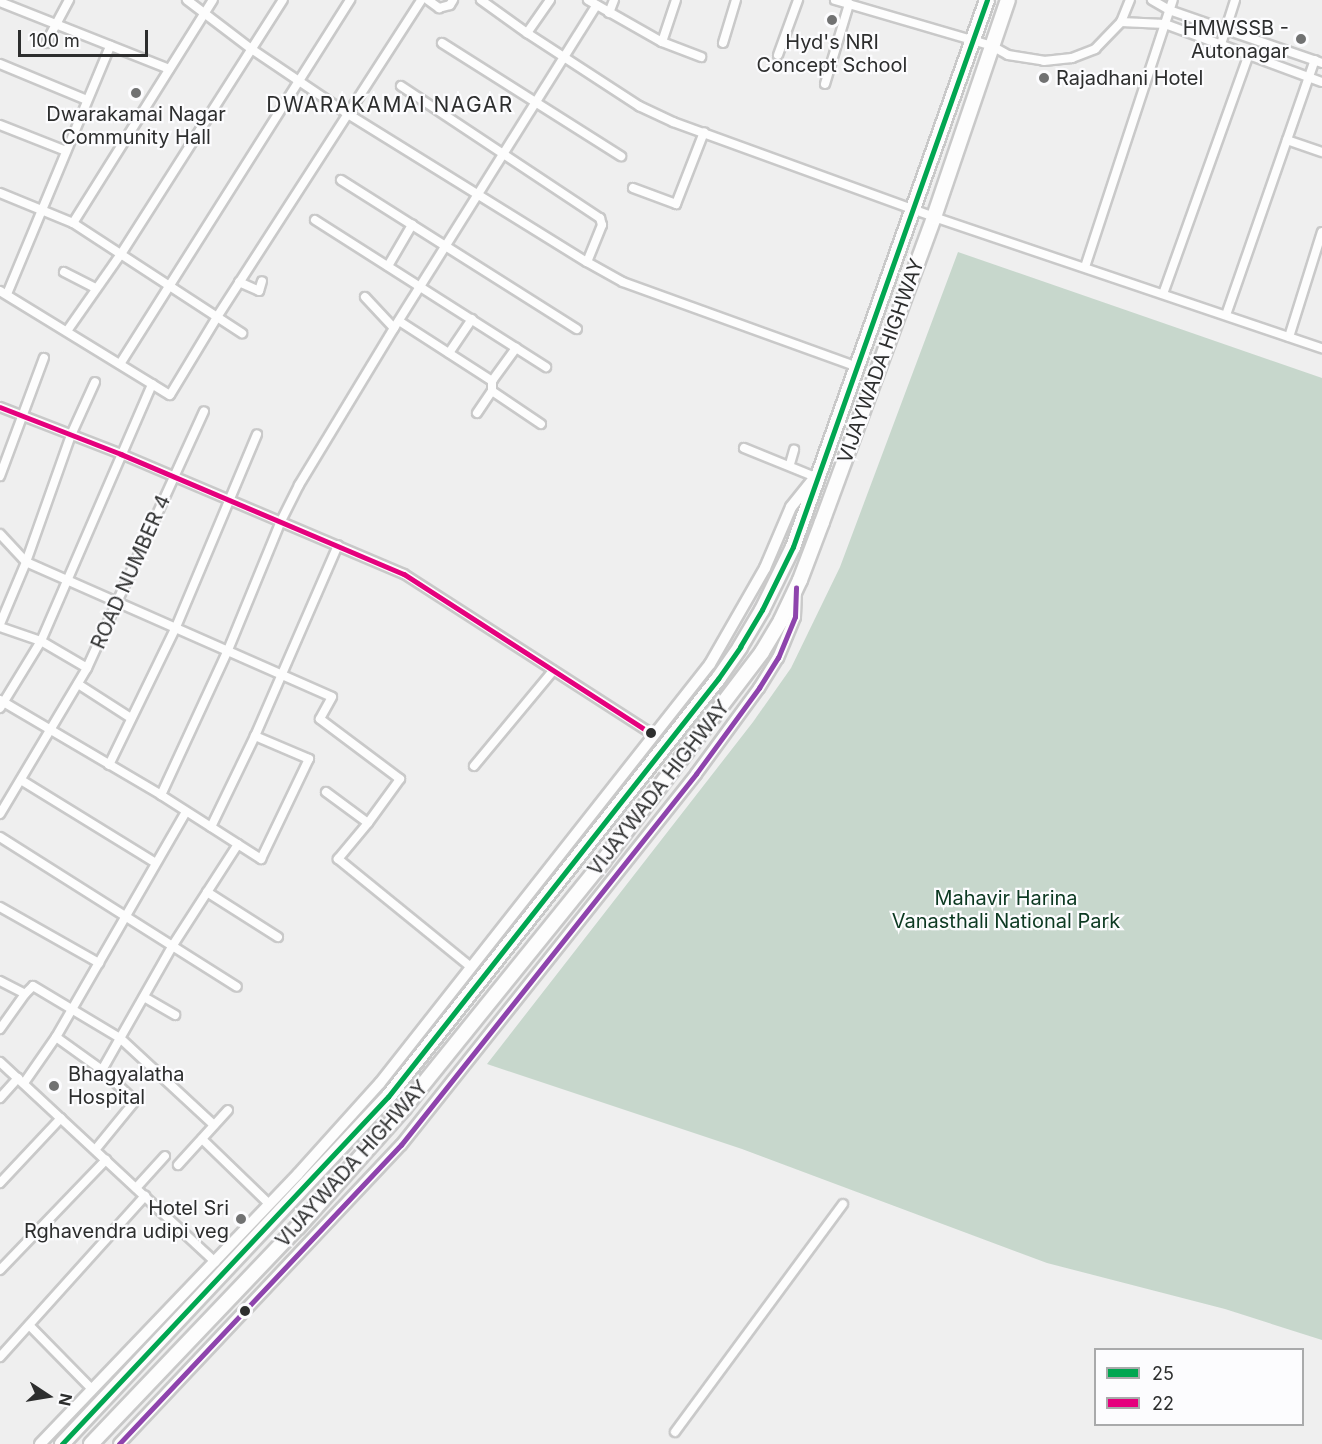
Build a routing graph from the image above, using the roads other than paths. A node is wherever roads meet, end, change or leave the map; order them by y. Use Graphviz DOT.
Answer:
graph roads {
  1 [pos="69,0"];
  2 [pos="187,0"];
  3 [pos="213,0"];
  4 [pos="283,0"];
  5 [pos="350,0"];
  6 [pos="422,0"];
  7 [pos="428,0"];
  8 [pos="453,0"];
  9 [pos="481,0"];
  10 [pos="550,0"];
  11 [pos="588,0"];
  12 [pos="614,0"];
  13 [pos="676,0"];
  14 [pos="736,0"];
  15 [pos="798,0"];
  16 [pos="835,0"];
  17 [pos="987,0"];
  18 [pos="1008,0"];
  19 [pos="1130,0"];
  20 [pos="1152,0"];
  21 [pos="1173,0"];
  22 [pos="1235,0"];
  23 [pos="0,2"];
  24 [pos="849,4"];
  25 [pos="597,5"];
  26 [pos="1169,10"];
  27 [pos="204,12"];
  28 [pos="609,13"];
  29 [pos="1121,22"];
  30 [pos="55,24"];
  31 [pos="1165,24"];
  32 [pos="1226,30"];
  33 [pos="527,33"];
  34 [pos="972,41"];
  35 [pos="662,42"];
  36 [pos="46,43"];
  37 [pos="723,43"];
  38 [pos="442,44"];
  39 [pos="1221,44"];
  40 [pos="110,46"];
  41 [pos="993,46"];
  42 [pos="250,48"];
  43 [pos="778,55"];
  44 [pos="1248,56"];
  45 [pos="564,57"];
  46 [pos="701,57"];
  47 [pos="1318,61"];
  48 [pos="0,64"];
  49 [pos="169,69"];
  50 [pos="1310,77"];
  51 [pos="300,82"];
  52 [pos="1322,82"];
  53 [pos="825,84"];
  54 [pos="401,86"];
  55 [pos="87,100"];
  56 [pos="536,102"];
  57 [pos="348,114"];
  58 [pos="0,125"];
  59 [pos="704,132"];
  60 [pos="1287,140"];
  61 [pos="66,151"];
  62 [pos="1322,152"];
  63 [pos="503,155"];
  64 [pos="621,156"];
  65 [pos="341,180"];
  66 [pos="633,188"];
  67 [pos="0,193"];
  68 [pos="477,197"];
  69 [pos="914,209"];
  70 [pos="41,211"];
  71 [pos="934,217"];
  72 [pos="315,220"];
  73 [pos="73,223"];
  74 [pos="412,225"];
  75 [pos="1322,232"];
  76 [pos="445,246"];
  77 [pos="121,254"];
  78 [pos="587,262"];
  79 [pos="388,266"];
  80 [pos="1085,267"];
  81 [pos="64,272"];
  82 [pos="262,281"];
  83 [pos="239,282"];
  84 [pos="168,286"];
  85 [pos="422,286"];
  86 [pos="96,288"];
  87 [pos="3,292"];
  88 [pos="1163,294"];
  89 [pos="364,297"];
  90 [pos="1226,315"];
  91 [pos="217,317"];
  92 [pos="472,319"];
  93 [pos="399,321"];
  94 [pos="394,328"];
  95 [pos="577,329"];
  96 [pos="67,331"];
  97 [pos="242,333"];
  98 [pos="1289,337"];
  99 [pos="516,348"];
  100 [pos="1322,348"];
  101 [pos="449,353"];
  102 [pos="44,358"];
  103 [pos="120,364"];
  104 [pos="546,367"];
  105 [pos="858,367"];
  106 [pos="492,381"];
  107 [pos="95,382"];
  108 [pos="152,384"];
  109 [pos="492,391"];
  110 [pos="0,408"];
  111 [pos="204,411"];
  112 [pos="477,413"];
  113 [pos="22,416"];
  114 [pos="541,424"];
  115 [pos="257,434"];
  116 [pos="71,435"];
  117 [pos="744,448"];
  118 [pos="794,450"];
  119 [pos="121,454"];
  120 [pos="790,464"];
  121 [pos="816,474"];
  122 [pos="0,476"];
  123 [pos="174,477"];
  124 [pos="229,500"];
  125 [pos="281,521"];
  126 [pos="0,534"];
  127 [pos="338,545"];
  128 [pos="26,562"];
  129 [pos="67,579"];
  130 [pos="796,588"];
  131 [pos="119,602"];
  132 [pos="0,625"];
  133 [pos="176,627"];
  134 [pos="41,641"];
  135 [pos="228,650"];
  136 [pos="87,668"];
  137 [pos="553,671"];
  138 [pos="281,673"];
  139 [pos="78,684"];
  140 [pos="1,703"];
  141 [pos="131,718"];
  142 [pos="51,729"];
  143 [pos="654,735"];
  144 [pos="255,736"];
  145 [pos="109,765"];
  146 [pos="474,766"];
  147 [pos="21,780"];
  148 [pos="326,792"];
  149 [pos="161,795"];
  150 [pos="186,812"];
  151 [pos="0,814"];
  152 [pos="368,823"];
  153 [pos="211,827"];
  154 [pos="0,837"];
  155 [pos="238,844"];
  156 [pos="156,863"];
  157 [pos="207,892"];
  158 [pos="1,909"];
  159 [pos="126,916"];
  160 [pos="278,937"];
  161 [pos="173,945"];
  162 [pos="99,963"];
  163 [pos="471,967"];
  164 [pos="0,981"];
  165 [pos="237,987"];
  166 [pos="26,994"];
  167 [pos="144,997"];
  168 [pos="73,1009"];
  169 [pos="175,1015"];
  170 [pos="0,1029"];
  171 [pos="56,1037"];
  172 [pos="120,1038"];
  173 [pos="0,1062"];
  174 [pos="102,1070"];
  175 [pos="21,1081"];
  176 [pos="0,1098"];
  177 [pos="228,1110"];
  178 [pos="61,1118"];
  179 [pos="214,1125"];
  180 [pos="202,1139"];
  181 [pos="95,1150"];
  182 [pos="165,1156"];
  183 [pos="106,1160"];
  184 [pos="178,1165"];
  185 [pos="0,1183"];
  186 [pos="136,1188"];
  187 [pos="145,1196"];
  188 [pos="268,1204"];
  189 [pos="843,1204"];
  190 [pos="215,1262"];
  191 [pos="0,1270"];
  192 [pos="29,1325"];
  193 [pos="0,1356"];
  194 [pos="92,1389"];
  195 [pos="675,1432"];
  196 [pos="40,1444"];
  197 [pos="62,1444"];
  198 [pos="91,1444"];
  199 [pos="119,1444"];
  1 -- 30 [label="street"];
  2 -- 27 [label="street"];
  3 -- 27 [label="street"];
  4 -- 42 [label="street"];
  5 -- 51 [label="street"];
  6 -- 57 [label="street"];
  7 -- 8 [label="street"];
  9 -- 33 [label="street"];
  10 -- 33 [label="street"];
  11 -- 25 [label="street"];
  12 -- 28 [label="street"];
  13 -- 35 [label="street"];
  14 -- 37 [label="street"];
  15 -- 43 [label="street"];
  16 -- 24 [label="street"];
  17 -- 34 [label="highway, VIJAYWADA HIGHWAY"];
  18 -- 41 [label="highway, VIJAYWADA HIGHWAY"];
  19 -- 29 [label="street"];
  20 -- 26 [label="street"];
  21 -- 26 [label="street"];
  22 -- 32 [label="street"];
  23 -- 30 [label="street"];
  24 -- 34 [label="street"];
  24 -- 53 [label="street"];
  25 -- 28 [label="street"];
  25 -- 45 [label="street"];
  26 -- 31 [label="street"];
  26 -- 32 [label="street"];
  27 -- 42 [label="street"];
  27 -- 49 [label="street"];
  28 -- 35 [label="street"];
  29 -- 31 [label="street"];
  29 -- 41 [label="street"];
  30 -- 36 [label="street"];
  30 -- 40 [label="street"];
  31 -- 39 [label="street"];
  31 -- 80 [label="street"];
  32 -- 39 [label="street"];
  32 -- 47 [label="street"];
  33 -- 45 [label="street"];
  34 -- 41 [label="street"];
  34 -- 69 [label="highway, VIJAYWADA HIGHWAY"];
  35 -- 46 [label="street"];
  38 -- 56 [label="street"];
  39 -- 44 [label="street"];
  40 -- 49 [label="street"];
  40 -- 55 [label="street"];
  41 -- 71 [label="highway, VIJAYWADA HIGHWAY"];
  42 -- 51 [label="street"];
  42 -- 77 [label="street"];
  44 -- 50 [label="street"];
  44 -- 88 [label="street"];
  45 -- 56 [label="street"];
  45 -- 59 [label="street"];
  47 -- 50 [label="street"];
  48 -- 55 [label="street"];
  49 -- 73 [label="street"];
  50 -- 52 [label="street"];
  50 -- 60 [label="street"];
  51 -- 57 [label="street"];
  51 -- 84 [label="street"];
  54 -- 63 [label="street"];
  55 -- 61 [label="street"];
  56 -- 63 [label="street"];
  56 -- 64 [label="street"];
  57 -- 68 [label="street"];
  57 -- 83 [label="street"];
  58 -- 61 [label="street"];
  59 -- 66 [label="street"];
  59 -- 69 [label="street"];
  60 -- 62 [label="street"];
  60 -- 90 [label="street"];
  61 -- 70 [label="street"];
  63 -- 68 [label="street"];
  63 -- 78 [label="street"];
  65 -- 74 [label="street"];
  67 -- 70 [label="street"];
  68 -- 76 [label="street"];
  68 -- 78 [label="street"];
  69 -- 71 [label="street"];
  69 -- 105 [label="highway, VIJAYWADA HIGHWAY"];
  70 -- 73 [label="street"];
  70 -- 87 [label="street"];
  71 -- 80 [label="street"];
  71 -- 130 [label="highway, VIJAYWADA HIGHWAY"];
  72 -- 79 [label="street"];
  73 -- 77 [label="street"];
  74 -- 76 [label="street"];
  74 -- 79 [label="street"];
  75 -- 98 [label="street"];
  76 -- 85 [label="street"];
  76 -- 95 [label="street"];
  77 -- 84 [label="street"];
  77 -- 86 [label="street"];
  78 -- 105 [label="street"];
  79 -- 85 [label="street"];
  80 -- 88 [label="street"];
  81 -- 86 [label="street"];
  82 -- 83 [label="street"];
  83 -- 91 [label="street"];
  84 -- 91 [label="street"];
  84 -- 103 [label="street"];
  85 -- 92 [label="street"];
  85 -- 93 [label="street"];
  86 -- 96 [label="street"];
  87 -- 96 [label="street"];
  88 -- 90 [label="street"];
  89 -- 94 [label="street"];
  90 -- 98 [label="street"];
  91 -- 97 [label="street"];
  91 -- 108 [label="street"];
  92 -- 99 [label="street"];
  92 -- 101 [label="street"];
  93 -- 94 [label="street"];
  93 -- 101 [label="street"];
  94 -- 125 [label="street"];
  96 -- 103 [label="street"];
  98 -- 100 [label="street"];
  99 -- 104 [label="street"];
  99 -- 106 [label="street"];
  101 -- 106 [label="street"];
  102 -- 113 [label="street"];
  103 -- 108 [label="street"];
  105 -- 121 [label="highway, VIJAYWADA HIGHWAY"];
  106 -- 109 [label="street"];
  107 -- 116 [label="street"];
  108 -- 119 [label="street"];
  109 -- 112 [label="street"];
  109 -- 114 [label="street"];
  110 -- 113 [label="street"];
  111 -- 123 [label="street, ROAD NUMBER 4"];
  113 -- 116 [label="street"];
  113 -- 122 [label="street"];
  115 -- 124 [label="street"];
  116 -- 119 [label="street"];
  116 -- 128 [label="street"];
  117 -- 120 [label="street"];
  118 -- 120 [label="street"];
  119 -- 123 [label="street"];
  119 -- 129 [label="street"];
  120 -- 121 [label="street"];
  121 -- 143 [label="street"];
  121 -- 197 [label="highway, VIJAYWADA HIGHWAY"];
  123 -- 124 [label="street"];
  123 -- 131 [label="street, ROAD NUMBER 4"];
  124 -- 125 [label="street"];
  124 -- 133 [label="street"];
  125 -- 127 [label="street"];
  125 -- 135 [label="street"];
  126 -- 128 [label="street"];
  127 -- 137 [label="street"];
  127 -- 138 [label="street"];
  128 -- 129 [label="street"];
  128 -- 132 [label="street"];
  129 -- 131 [label="street"];
  129 -- 134 [label="street"];
  130 -- 198 [label="highway, VIJAYWADA HIGHWAY"];
  130 -- 199 [label="street"];
  131 -- 133 [label="street"];
  131 -- 136 [label="street, ROAD NUMBER 4"];
  132 -- 134 [label="street"];
  133 -- 135 [label="street"];
  133 -- 141 [label="street"];
  134 -- 136 [label="street"];
  134 -- 140 [label="street"];
  135 -- 138 [label="street"];
  135 -- 149 [label="street"];
  136 -- 139 [label="street, ROAD NUMBER 4"];
  137 -- 143 [label="street"];
  137 -- 146 [label="street"];
  138 -- 144 [label="street"];
  138 -- 152 [label="street"];
  139 -- 141 [label="street"];
  139 -- 142 [label="street, ROAD NUMBER 4"];
  140 -- 142 [label="street"];
  141 -- 145 [label="street"];
  142 -- 145 [label="street"];
  142 -- 147 [label="street, ROAD NUMBER 4"];
  143 -- 163 [label="street"];
  144 -- 153 [label="street"];
  144 -- 155 [label="street"];
  145 -- 149 [label="street"];
  147 -- 151 [label="street, ROAD NUMBER 4"];
  147 -- 156 [label="street"];
  148 -- 152 [label="street"];
  149 -- 150 [label="street"];
  150 -- 153 [label="street"];
  150 -- 156 [label="street"];
  152 -- 163 [label="street"];
  153 -- 155 [label="street"];
  154 -- 159 [label="street"];
  155 -- 157 [label="street"];
  156 -- 159 [label="street"];
  157 -- 160 [label="street"];
  157 -- 161 [label="street"];
  158 -- 162 [label="street"];
  159 -- 161 [label="street"];
  159 -- 162 [label="street"];
  161 -- 165 [label="street"];
  161 -- 167 [label="street"];
  162 -- 168 [label="street"];
  163 -- 188 [label="street"];
  164 -- 166 [label="street"];
  166 -- 168 [label="street"];
  166 -- 170 [label="street"];
  167 -- 169 [label="street"];
  167 -- 172 [label="street"];
  168 -- 171 [label="street"];
  168 -- 172 [label="street"];
  171 -- 174 [label="street"];
  171 -- 175 [label="street"];
  172 -- 174 [label="street"];
  172 -- 179 [label="street"];
  173 -- 175 [label="street"];
  174 -- 181 [label="street"];
  175 -- 176 [label="street"];
  175 -- 178 [label="street"];
  177 -- 179 [label="street"];
  178 -- 181 [label="street"];
  178 -- 185 [label="street"];
  179 -- 180 [label="street"];
  180 -- 184 [label="street"];
  180 -- 188 [label="street"];
  181 -- 183 [label="street"];
  182 -- 186 [label="street"];
  183 -- 186 [label="street"];
  183 -- 191 [label="street"];
  186 -- 187 [label="street"];
  187 -- 190 [label="street"];
  187 -- 192 [label="street"];
  188 -- 190 [label="street"];
  189 -- 195 [label="street"];
  190 -- 194 [label="street"];
  192 -- 193 [label="street"];
  192 -- 194 [label="street"];
  194 -- 196 [label="street"];
}
